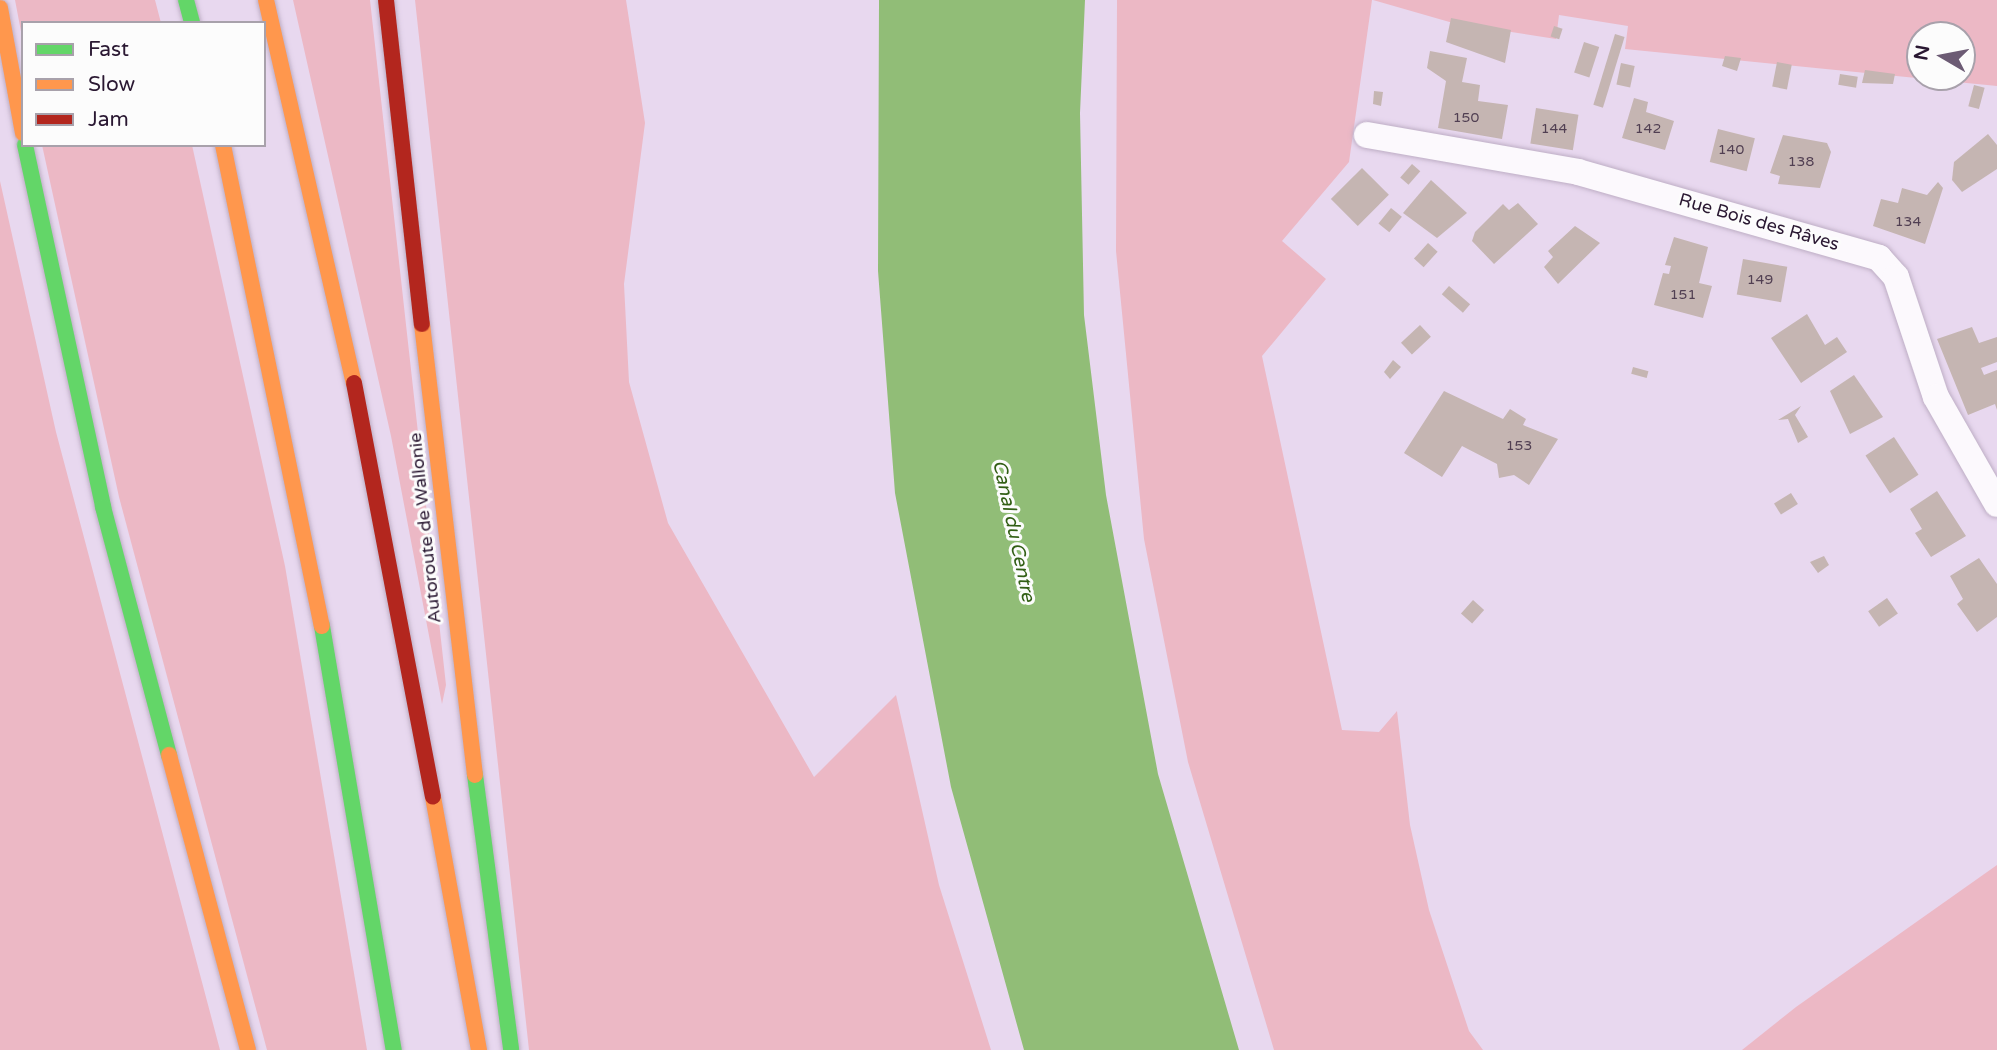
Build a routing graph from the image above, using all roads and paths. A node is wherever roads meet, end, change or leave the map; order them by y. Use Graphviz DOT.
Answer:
graph roads {
  1 [pos="186,0"];
  2 [pos="265,0"];
  3 [pos="386,0"];
  4 [pos="0,8"];
  5 [pos="191,21"];
  6 [pos="21,122"];
  7 [pos="1367,135"];
  8 [pos="25,147"];
  9 [pos="223,147"];
  10 [pos="1997,504"];
  11 [pos="247,1050"];
  12 [pos="394,1050"];
  13 [pos="479,1050"];
  14 [pos="511,1050"];
  1 -- 5 [label="highway"];
  2 -- 13 [label="highway"];
  3 -- 14 [label="highway, Autoroute de Wallonie"];
  4 -- 6 [label="highway"];
  7 -- 10 [label="street, Rue Bois des Râves"];
  8 -- 11 [label="highway"];
  9 -- 12 [label="highway"];
}
